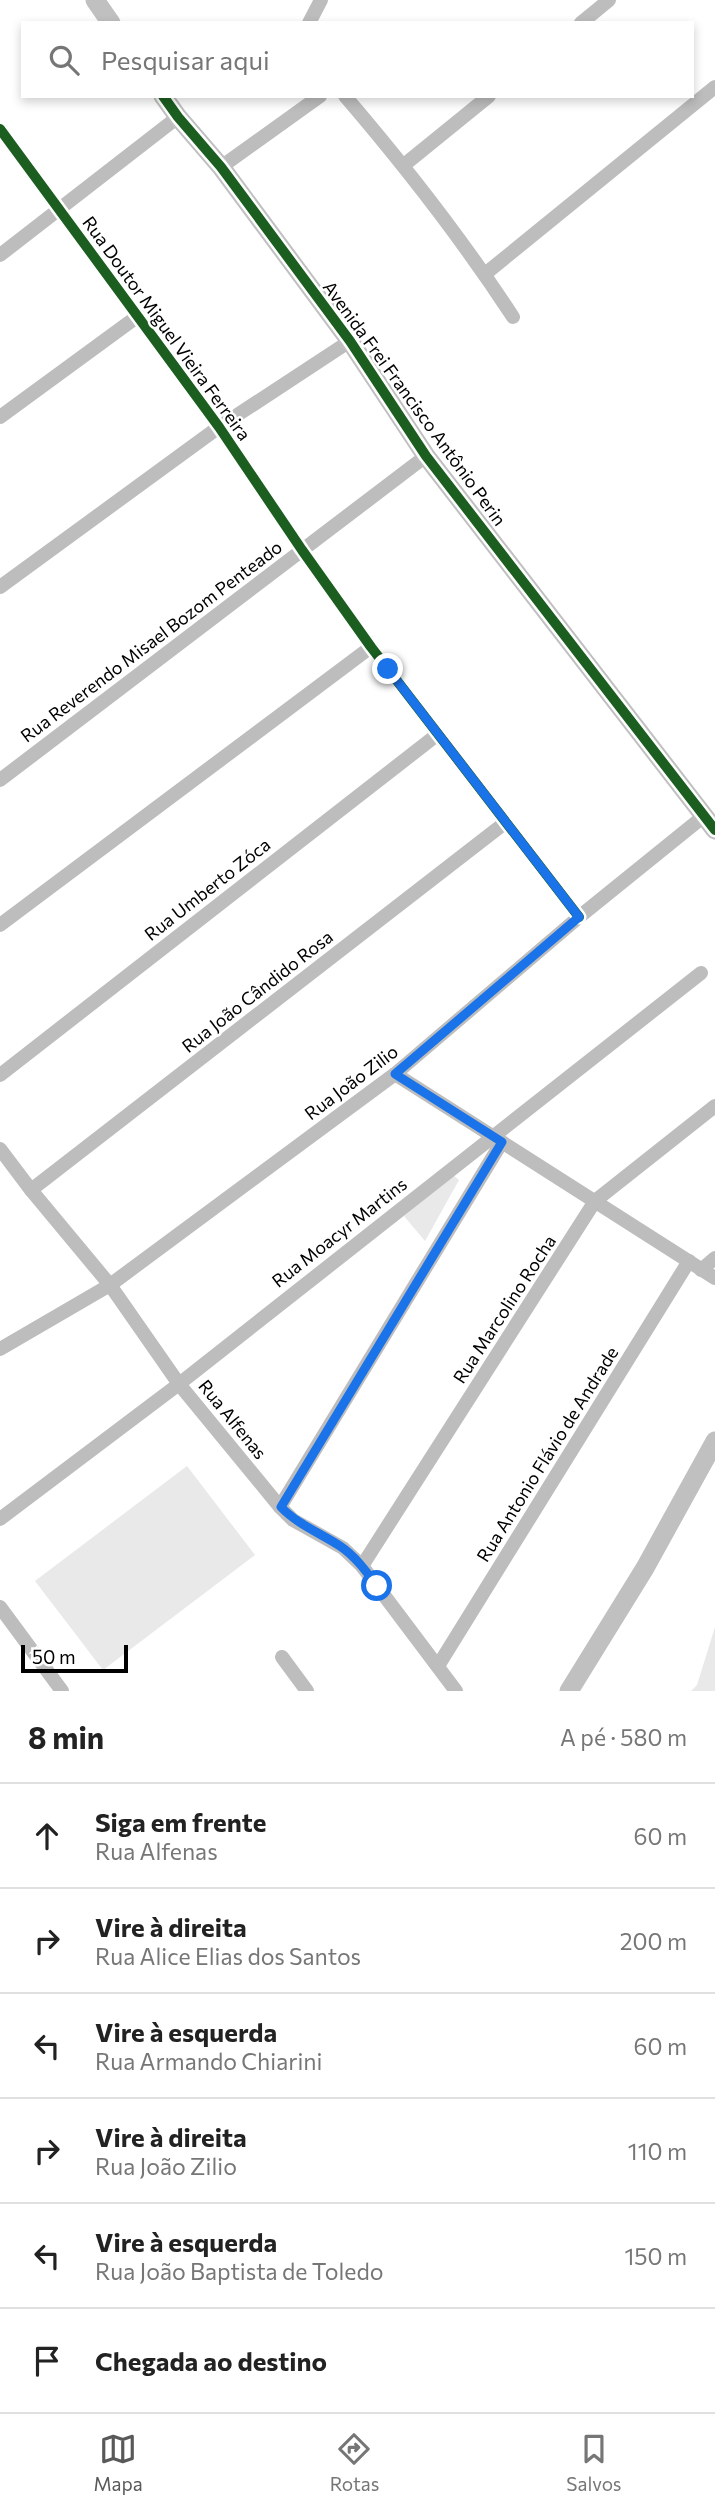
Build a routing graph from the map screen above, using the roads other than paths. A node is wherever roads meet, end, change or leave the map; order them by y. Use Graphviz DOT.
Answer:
graph roads {
  1 [pos="95,0"];
  2 [pos="321,0"];
  3 [pos="609,0"];
  4 [pos="110,21"];
  5 [pos="310,21"];
  6 [pos="583,21"];
  7 [pos="715,87"];
  8 [pos="164,98"];
  9 [pos="317,98"];
  10 [pos="347,98"];
  11 [pos="487,98"];
  12 [pos="178,117"];
  13 [pos="0,129"];
  14 [pos="404,165"];
  15 [pos="221,167"];
  16 [pos="60,211"];
  17 [pos="0,255"];
  18 [pos="485,274"];
  19 [pos="138,316"];
  20 [pos="513,317"];
  21 [pos="350,341"];
  22 [pos="0,417"];
  23 [pos="219,427"];
  24 [pos="426,456"];
  25 [pos="302,550"];
  26 [pos="0,587"];
  27 [pos="371,647"];
  28 [pos="438,734"];
  29 [pos="0,780"];
  30 [pos="506,821"];
  31 [pos="710,823"];
  32 [pos="579,917"];
  33 [pos="0,925"];
  34 [pos="701,973"];
  35 [pos="395,1074"];
  36 [pos="0,1075"];
  37 [pos="715,1106"];
  38 [pos="497,1139"];
  39 [pos="0,1149"];
  40 [pos="31,1190"];
  41 [pos="595,1202"];
  42 [pos="715,1258"];
  43 [pos="695,1266"];
  44 [pos="715,1278"];
  45 [pos="110,1285"];
  46 [pos="0,1349"];
  47 [pos="179,1384"];
  48 [pos="715,1441"];
  49 [pos="281,1507"];
  50 [pos="0,1519"];
  51 [pos="362,1566"];
  52 [pos="0,1607"];
  53 [pos="282,1657"];
  54 [pos="438,1666"];
  55 [pos="62,1691"];
  56 [pos="307,1691"];
  57 [pos="456,1691"];
  58 [pos="569,1691"];
  1 -- 4 [label="street"];
  2 -- 5 [label="street"];
  3 -- 6 [label="street"];
  7 -- 18 [label="street"];
  8 -- 12 [label="street, Avenida Frei Francisco Antônio Perin"];
  9 -- 15 [label="street"];
  10 -- 14 [label="street"];
  11 -- 14 [label="street"];
  12 -- 15 [label="street, Avenida Frei Francisco Antônio Perin"];
  12 -- 16 [label="street"];
  13 -- 16 [label="street, Rua Doutor Miguel Vieira Ferreira"];
  14 -- 18 [label="street"];
  15 -- 21 [label="street, Avenida Frei Francisco Antônio Perin"];
  16 -- 17 [label="street"];
  16 -- 19 [label="street, Rua Doutor Miguel Vieira Ferreira"];
  18 -- 20 [label="street"];
  19 -- 22 [label="street"];
  19 -- 23 [label="street, Rua Doutor Miguel Vieira Ferreira"];
  21 -- 23 [label="street"];
  21 -- 24 [label="street, Avenida Frei Francisco Antônio Perin"];
  23 -- 25 [label="street, Rua Doutor Miguel Vieira Ferreira"];
  23 -- 26 [label="street"];
  24 -- 25 [label="street, Rua Reverendo Misael Bozom Penteado"];
  24 -- 31 [label="street, Avenida Frei Francisco Antônio Perin"];
  25 -- 27 [label="street, Rua Doutor Miguel Vieira Ferreira"];
  25 -- 29 [label="street, Rua Reverendo Misael Bozom Penteado"];
  27 -- 28 [label="street, Rua Doutor Miguel Vieira Ferreira"];
  27 -- 33 [label="street"];
  28 -- 30 [label="street, Rua Doutor Miguel Vieira Ferreira"];
  28 -- 36 [label="street, Rua Umberto Zóca"];
  30 -- 32 [label="street, Rua Doutor Miguel Vieira Ferreira"];
  30 -- 40 [label="street, Rua João Cândido Rosa"];
  31 -- 32 [label="street, Rua João Zilio"];
  32 -- 35 [label="street, Rua João Zilio"];
  34 -- 38 [label="street, Rua Moacyr Martins"];
  35 -- 38 [label="street"];
  35 -- 45 [label="street, Rua João Zilio"];
  37 -- 41 [label="street, Rua Marcolino Rocha"];
  38 -- 41 [label="street"];
  38 -- 47 [label="street, Rua Moacyr Martins"];
  38 -- 49 [label="street"];
  39 -- 40 [label="street, Rua Alfenas"];
  40 -- 45 [label="street, Rua Alfenas"];
  41 -- 43 [label="street"];
  41 -- 51 [label="street, Rua Marcolino Rocha"];
  42 -- 43 [label="street, Rua Antonio Flávio de Andrade"];
  43 -- 44 [label="street"];
  43 -- 54 [label="street, Rua Antonio Flávio de Andrade"];
  45 -- 46 [label="street, Rua João Zilio"];
  45 -- 47 [label="street, Rua Alfenas"];
  47 -- 49 [label="street, Rua Alfenas"];
  47 -- 50 [label="street, Rua Moacyr Martins"];
  48 -- 58 [label="street"];
  49 -- 51 [label="street, Rua Alfenas"];
  51 -- 54 [label="street, Rua Alfenas"];
  52 -- 55 [label="street"];
  53 -- 56 [label="street"];
  54 -- 57 [label="street, Rua Alfenas"];
}
